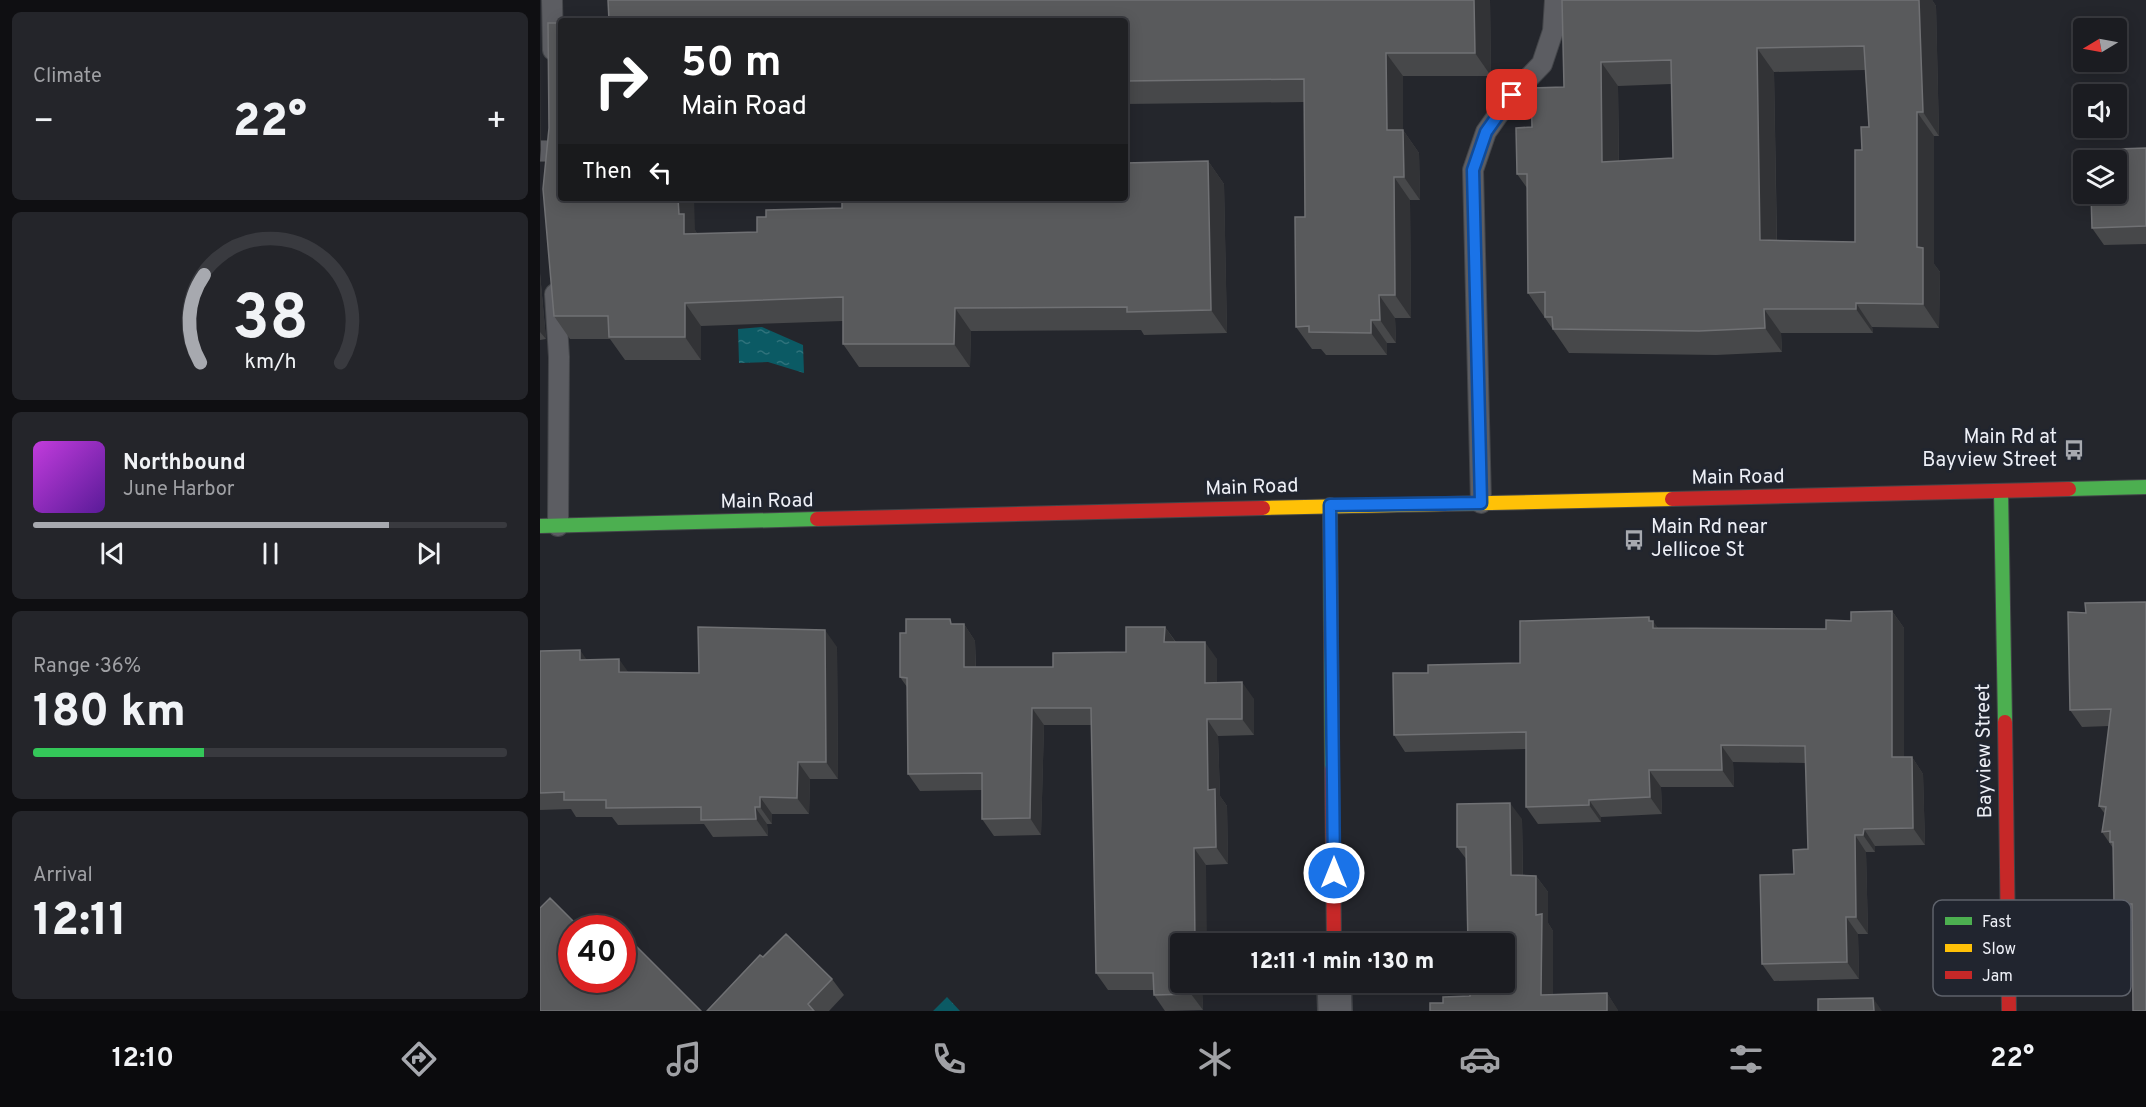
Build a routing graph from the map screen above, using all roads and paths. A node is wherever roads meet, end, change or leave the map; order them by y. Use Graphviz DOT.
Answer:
graph roads {
  1 [pos="552,0"];
  2 [pos="1555,0"];
  3 [pos="553,70"];
  4 [pos="553,128"];
  5 [pos="547,151"];
  6 [pos="551,171"];
  7 [pos="553,270"];
  8 [pos="2146,487"];
  9 [pos="2001,491"];
  10 [pos="1481,503"];
  11 [pos="1330,505"];
  12 [pos="549,526"];
  13 [pos="2007,900"];
  14 [pos="1334,933"];
  15 [pos="1334,993"];
  16 [pos="2009,996"];
  17 [pos="1335,1011"];
  18 [pos="2009,1011"];
  1 -- 3 [label="lane"];
  2 -- 10 [label="lane"];
  4 -- 5 [label="lane"];
  5 -- 6 [label="lane"];
  7 -- 12 [label="lane"];
  8 -- 9 [label="main road, Main Road"];
  9 -- 10 [label="main road, Main Road"];
  9 -- 13 [label="main road, Bayview Street"];
  10 -- 11 [label="main road, Main Road"];
  11 -- 12 [label="main road, Main Road"];
  11 -- 14 [label="main road"];
  15 -- 17 [label="street"];
  16 -- 18 [label="main road, Bayview Street"];
}
